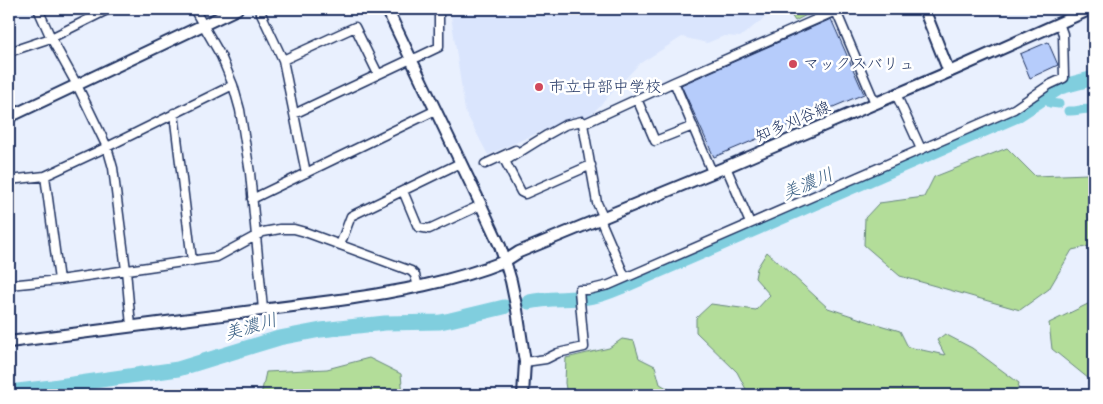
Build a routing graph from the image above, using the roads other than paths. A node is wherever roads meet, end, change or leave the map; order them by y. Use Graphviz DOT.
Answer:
graph roads {
  1 [pos="38,9"];
  2 [pos="109,9"];
  3 [pos="194,9"];
  4 [pos="238,9"];
  5 [pos="259,9"];
  6 [pos="387,9"];
  7 [pos="439,9"];
  8 [pos="924,9"];
  9 [pos="1091,9"];
  10 [pos="838,10"];
  11 [pos="1059,23"];
  12 [pos="203,25"];
  13 [pos="51,38"];
  14 [pos="9,52"];
  15 [pos="411,58"];
  16 [pos="283,60"];
  17 [pos="949,72"];
  18 [pos="378,74"];
  19 [pos="674,82"];
  20 [pos="77,85"];
  21 [pos="233,85"];
  22 [pos="896,94"];
  23 [pos="637,99"];
  24 [pos="875,103"];
  25 [pos="436,110"];
  26 [pos="174,113"];
  27 [pos="294,114"];
  28 [pos="9,117"];
  29 [pos="583,124"];
  30 [pos="693,126"];
  31 [pos="107,147"];
  32 [pos="921,150"];
  33 [pos="518,152"];
  34 [pos="460,163"];
  35 [pos="485,164"];
  36 [pos="591,165"];
  37 [pos="726,167"];
  38 [pos="712,172"];
  39 [pos="306,173"];
  40 [pos="45,176"];
  41 [pos="9,180"];
  42 [pos="403,191"];
  43 [pos="252,199"];
  44 [pos="481,205"];
  45 [pos="602,219"];
  46 [pos="750,223"];
  47 [pos="256,235"];
  48 [pos="340,245"];
  49 [pos="192,261"];
  50 [pos="505,261"];
  51 [pos="126,270"];
  52 [pos="625,277"];
  53 [pos="59,280"];
  54 [pos="9,285"];
  55 [pos="418,286"];
  56 [pos="262,309"];
  57 [pos="131,326"];
  58 [pos="9,342"];
  59 [pos="526,362"];
  60 [pos="523,395"];
  1 -- 13 [label="street"];
  2 -- 13 [label="street"];
  3 -- 12 [label="street"];
  4 -- 12 [label="street"];
  5 -- 16 [label="street"];
  6 -- 15 [label="street"];
  7 -- 15 [label="street"];
  8 -- 17 [label="street"];
  9 -- 11 [label="street, 知多刈谷線"];
  10 -- 19 [label="street"];
  10 -- 24 [label="street"];
  11 -- 17 [label="street, 知多刈谷線"];
  11 -- 32 [label="street"];
  12 -- 20 [label="street"];
  12 -- 21 [label="street"];
  13 -- 14 [label="street"];
  13 -- 20 [label="street"];
  15 -- 18 [label="street"];
  15 -- 25 [label="street"];
  16 -- 18 [label="street"];
  16 -- 27 [label="street"];
  17 -- 22 [label="street, 知多刈谷線"];
  18 -- 27 [label="street"];
  19 -- 23 [label="street"];
  19 -- 30 [label="street"];
  20 -- 28 [label="street"];
  20 -- 31 [label="street"];
  21 -- 26 [label="street"];
  21 -- 43 [label="street"];
  22 -- 24 [label="street, 知多刈谷線"];
  22 -- 32 [label="street"];
  23 -- 29 [label="street"];
  23 -- 30 [label="street"];
  24 -- 37 [label="street, 知多刈谷線"];
  25 -- 34 [label="street"];
  25 -- 39 [label="street"];
  26 -- 31 [label="street"];
  26 -- 49 [label="street"];
  27 -- 39 [label="street"];
  29 -- 33 [label="street"];
  29 -- 36 [label="street"];
  30 -- 38 [label="street"];
  31 -- 40 [label="street"];
  31 -- 51 [label="street"];
  32 -- 46 [label="street"];
  33 -- 35 [label="street"];
  33 -- 36 [label="street"];
  34 -- 42 [label="street"];
  34 -- 44 [label="street"];
  36 -- 45 [label="street"];
  37 -- 38 [label="street, 知多刈谷線"];
  37 -- 46 [label="street"];
  38 -- 45 [label="street, 知多刈谷線"];
  39 -- 43 [label="street"];
  40 -- 41 [label="street"];
  40 -- 53 [label="street"];
  42 -- 44 [label="street"];
  42 -- 48 [label="street"];
  43 -- 47 [label="street"];
  44 -- 50 [label="street"];
  45 -- 50 [label="street, 知多刈谷線"];
  45 -- 52 [label="street"];
  46 -- 52 [label="street"];
  47 -- 48 [label="street"];
  47 -- 49 [label="street"];
  47 -- 56 [label="street"];
  48 -- 55 [label="street"];
  49 -- 51 [label="street"];
  50 -- 55 [label="street, 知多刈谷線"];
  50 -- 59 [label="street"];
  51 -- 53 [label="street"];
  51 -- 57 [label="street"];
  52 -- 59 [label="street"];
  53 -- 54 [label="street"];
  55 -- 56 [label="street, 知多刈谷線"];
  56 -- 57 [label="street, 知多刈谷線"];
  57 -- 58 [label="street, 知多刈谷線"];
  59 -- 60 [label="street"];
}
